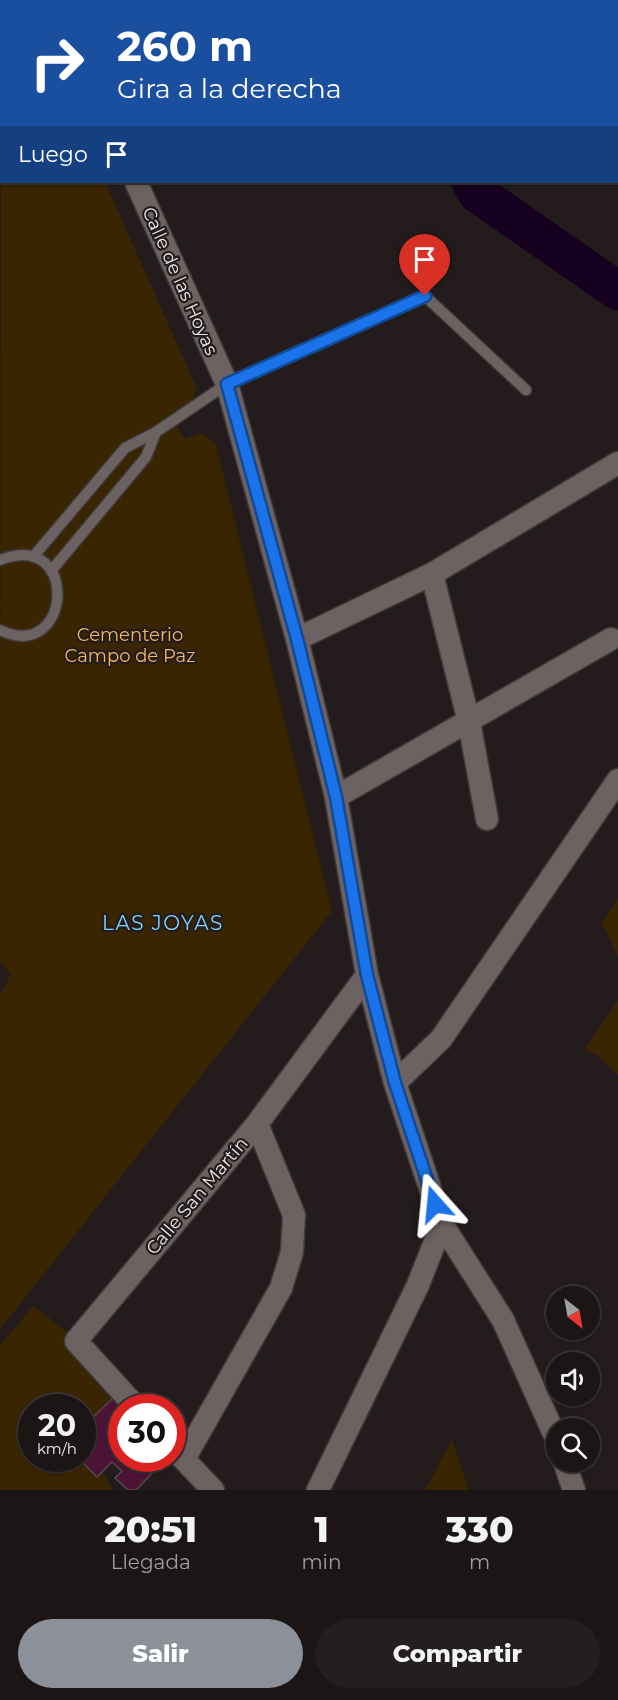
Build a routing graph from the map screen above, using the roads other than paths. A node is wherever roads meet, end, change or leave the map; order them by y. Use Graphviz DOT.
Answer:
graph roads {
  1 [pos="136,183"];
  2 [pos="227,384"];
  3 [pos="526,390"];
  4 [pos="156,432"];
  5 [pos="618,463"];
  6 [pos="33,557"];
  7 [pos="0,560"];
  8 [pos="51,570"];
  9 [pos="432,574"];
  10 [pos="0,630"];
  11 [pos="297,639"];
  12 [pos="611,639"];
  13 [pos="469,722"];
  14 [pos="618,780"];
  15 [pos="336,797"];
  16 [pos="487,819"];
  17 [pos="367,975"];
  18 [pos="395,1083"];
  19 [pos="257,1124"];
  20 [pos="442,1224"];
  21 [pos="124,1394"];
  22 [pos="547,1418"];
  23 [pos="186,1440"];
  24 [pos="186,1461"];
  25 [pos="568,1472"];
  26 [pos="213,1490"];
  27 [pos="318,1490"];
  28 [pos="574,1490"];
  1 -- 2 [label="street, Calle de las Hoyas"];
  2 -- 3 [label="lane"];
  2 -- 4 [label="lane"];
  2 -- 11 [label="street, Calle de las Hoyas"];
  4 -- 6 [label="lane"];
  4 -- 8 [label="lane"];
  5 -- 9 [label="street"];
  6 -- 7 [label="lane"];
  6 -- 8 [label="lane"];
  8 -- 10 [label="lane"];
  9 -- 11 [label="street"];
  9 -- 13 [label="street"];
  11 -- 15 [label="street, Calle de las Hoyas"];
  12 -- 13 [label="street"];
  13 -- 15 [label="street"];
  13 -- 16 [label="street"];
  14 -- 18 [label="street"];
  15 -- 17 [label="street, Calle de las Hoyas"];
  17 -- 18 [label="street, Calle de las Hoyas"];
  17 -- 19 [label="street, Calle San Martín"];
  18 -- 20 [label="street, Calle de las Hoyas"];
  19 -- 21 [label="street, Calle San Martín"];
  19 -- 23 [label="street"];
  20 -- 22 [label="street, Calle de las Hoyas"];
  20 -- 27 [label="street"];
  24 -- 26 [label="street"];
  25 -- 28 [label="street"];
}
